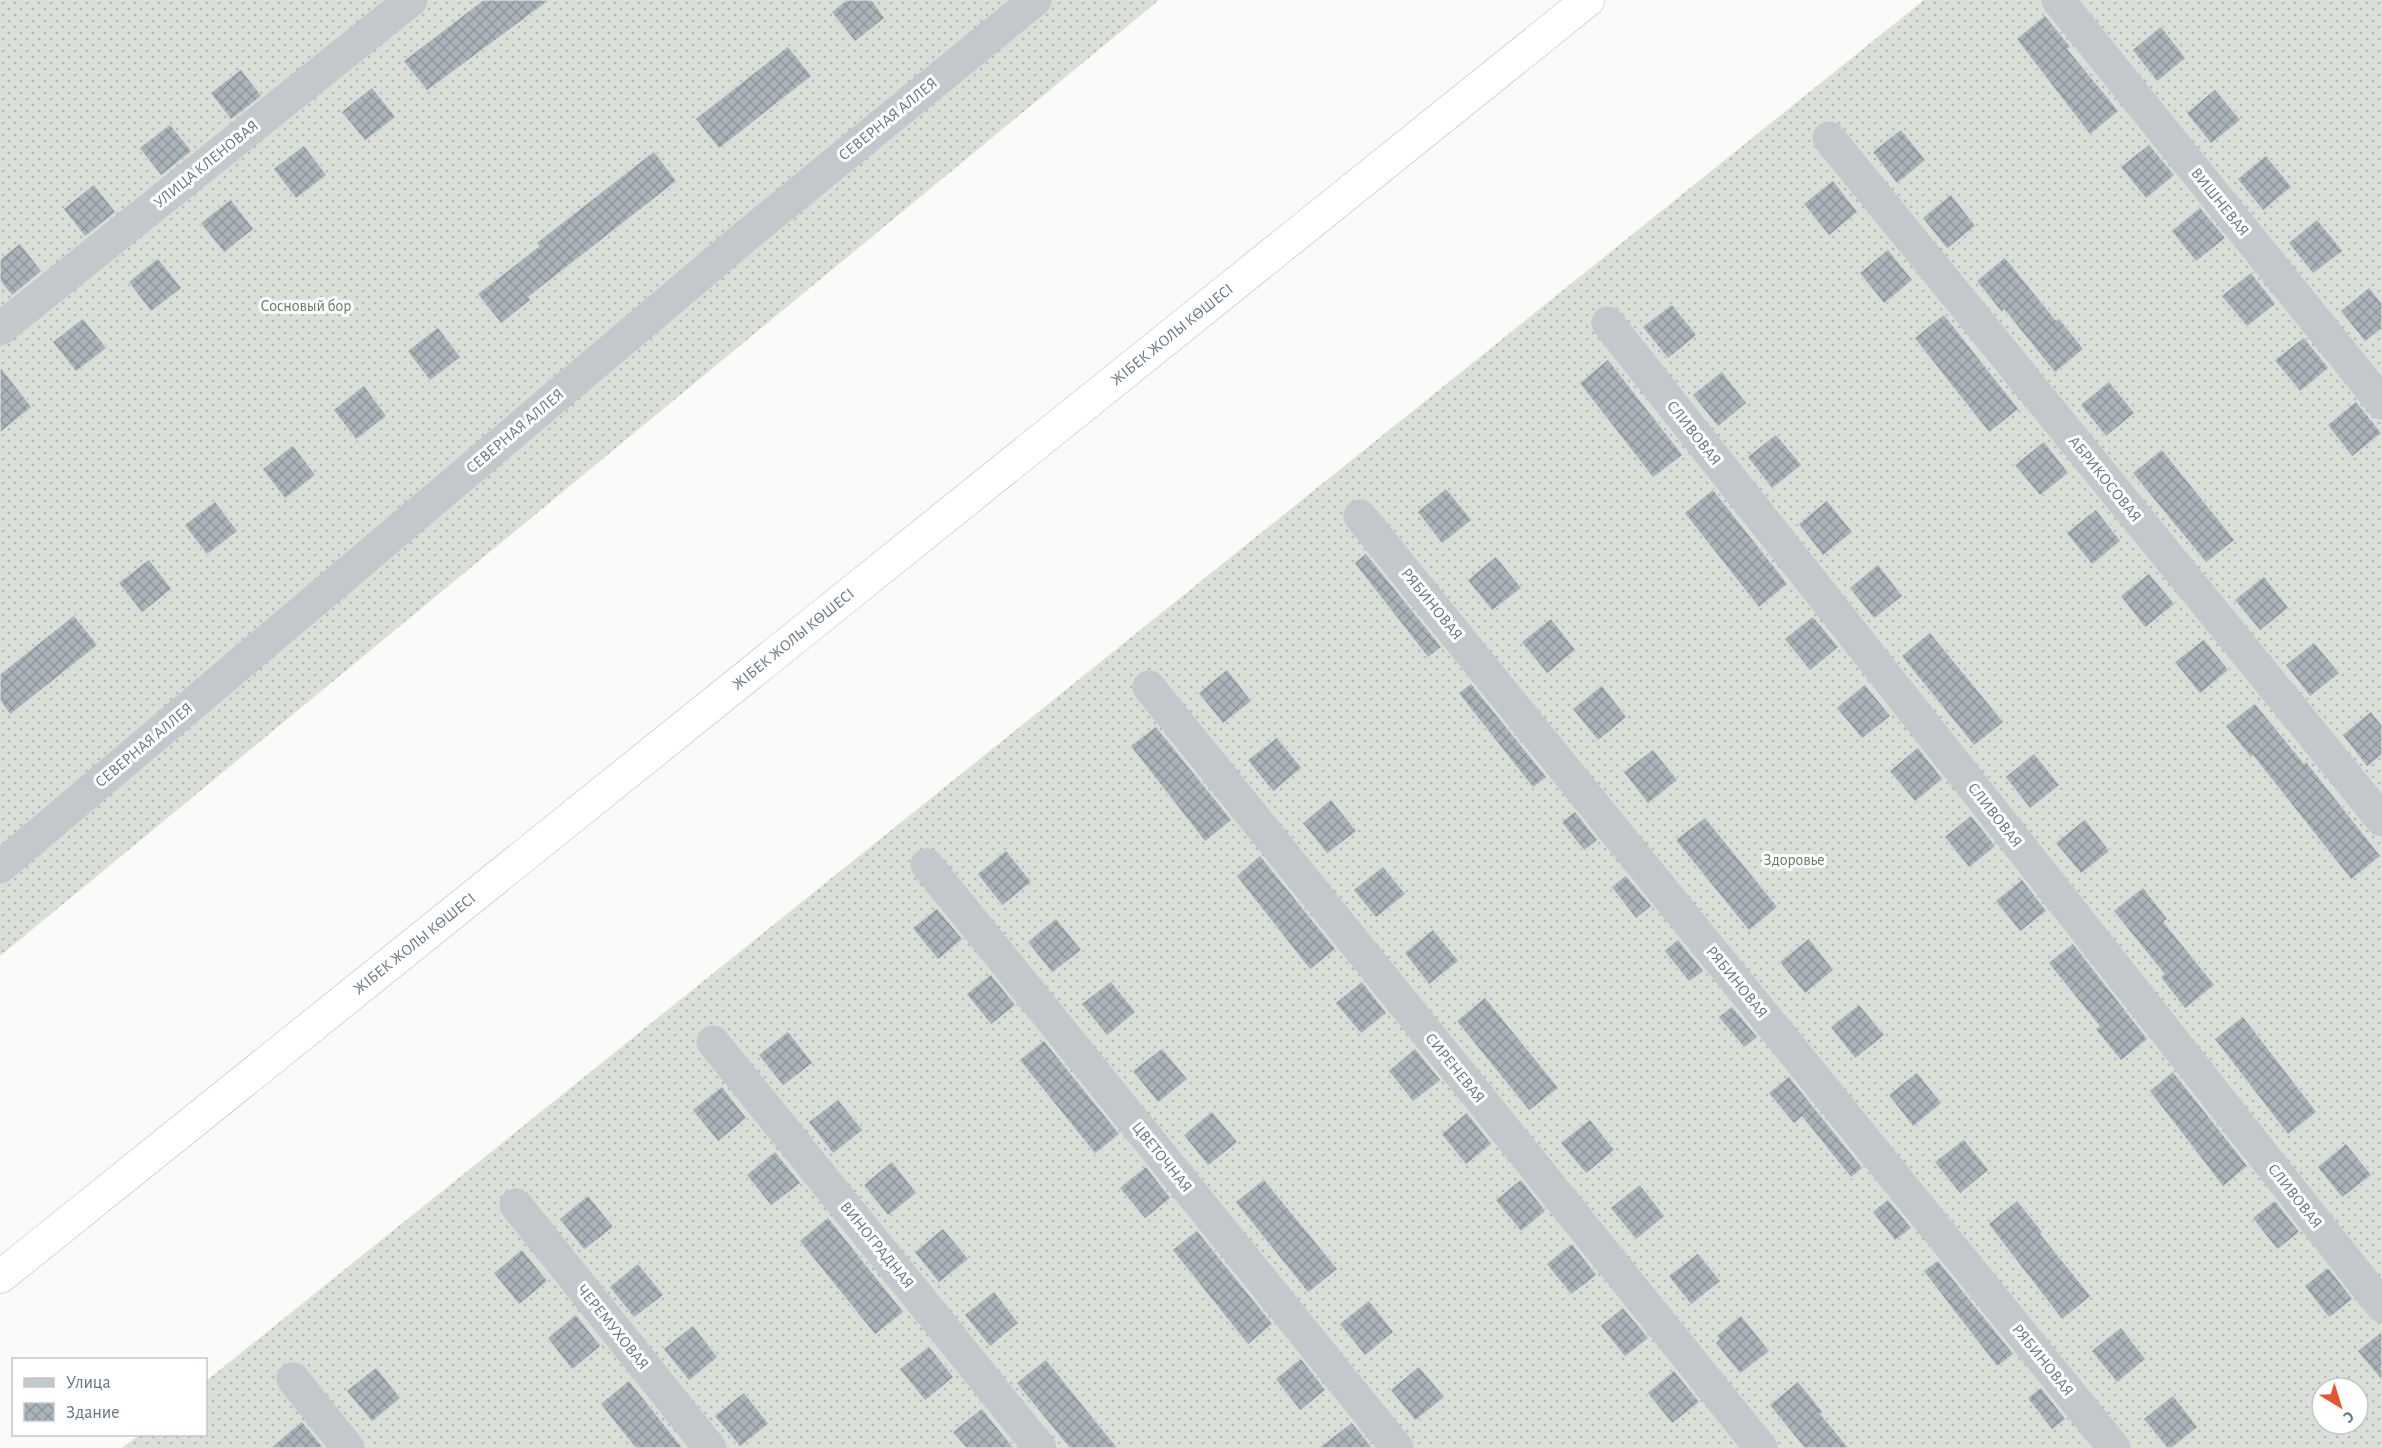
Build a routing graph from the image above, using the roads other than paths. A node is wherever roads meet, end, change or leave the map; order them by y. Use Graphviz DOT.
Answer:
graph roads {
  1 [pos="411,0"];
  2 [pos="1035,0"];
  3 [pos="1588,0"];
  4 [pos="2058,0"];
  5 [pos="1829,138"];
  6 [pos="1608,323"];
  7 [pos="0,328"];
  8 [pos="2382,404"];
  9 [pos="1360,516"];
  10 [pos="1149,687"];
  11 [pos="2382,820"];
  12 [pos="927,865"];
  13 [pos="0,867"];
  14 [pos="713,1042"];
  15 [pos="516,1205"];
  16 [pos="0,1276"];
  17 [pos="2382,1306"];
  18 [pos="293,1379"];
  19 [pos="348,1448"];
  20 [pos="711,1448"];
  21 [pos="1040,1448"];
  22 [pos="1397,1448"];
  23 [pos="1761,1448"];
  24 [pos="2114,1448"];
  1 -- 7 [label="street, УЛИЦА КЛЕНОВАЯ"];
  2 -- 13 [label="street, СЕВЕРНАЯ АЛЛЕЯ"];
  3 -- 16 [label="highway, ЖІБЕК ЖОЛЫ КӨШЕСІ"];
  4 -- 8 [label="street, ВИШНЕВАЯ"];
  5 -- 11 [label="street, АБРИКОСОВАЯ"];
  6 -- 17 [label="street, СЛИВОВАЯ"];
  9 -- 24 [label="street, РЯБИНОВАЯ"];
  10 -- 23 [label="street, СИРЕНЕВАЯ"];
  12 -- 22 [label="street, ЦВЕТОЧНАЯ"];
  14 -- 21 [label="street, ВИНОГРАДНАЯ"];
  15 -- 20 [label="street, ЧЕРЕМУХОВАЯ"];
  18 -- 19 [label="street"];
}
